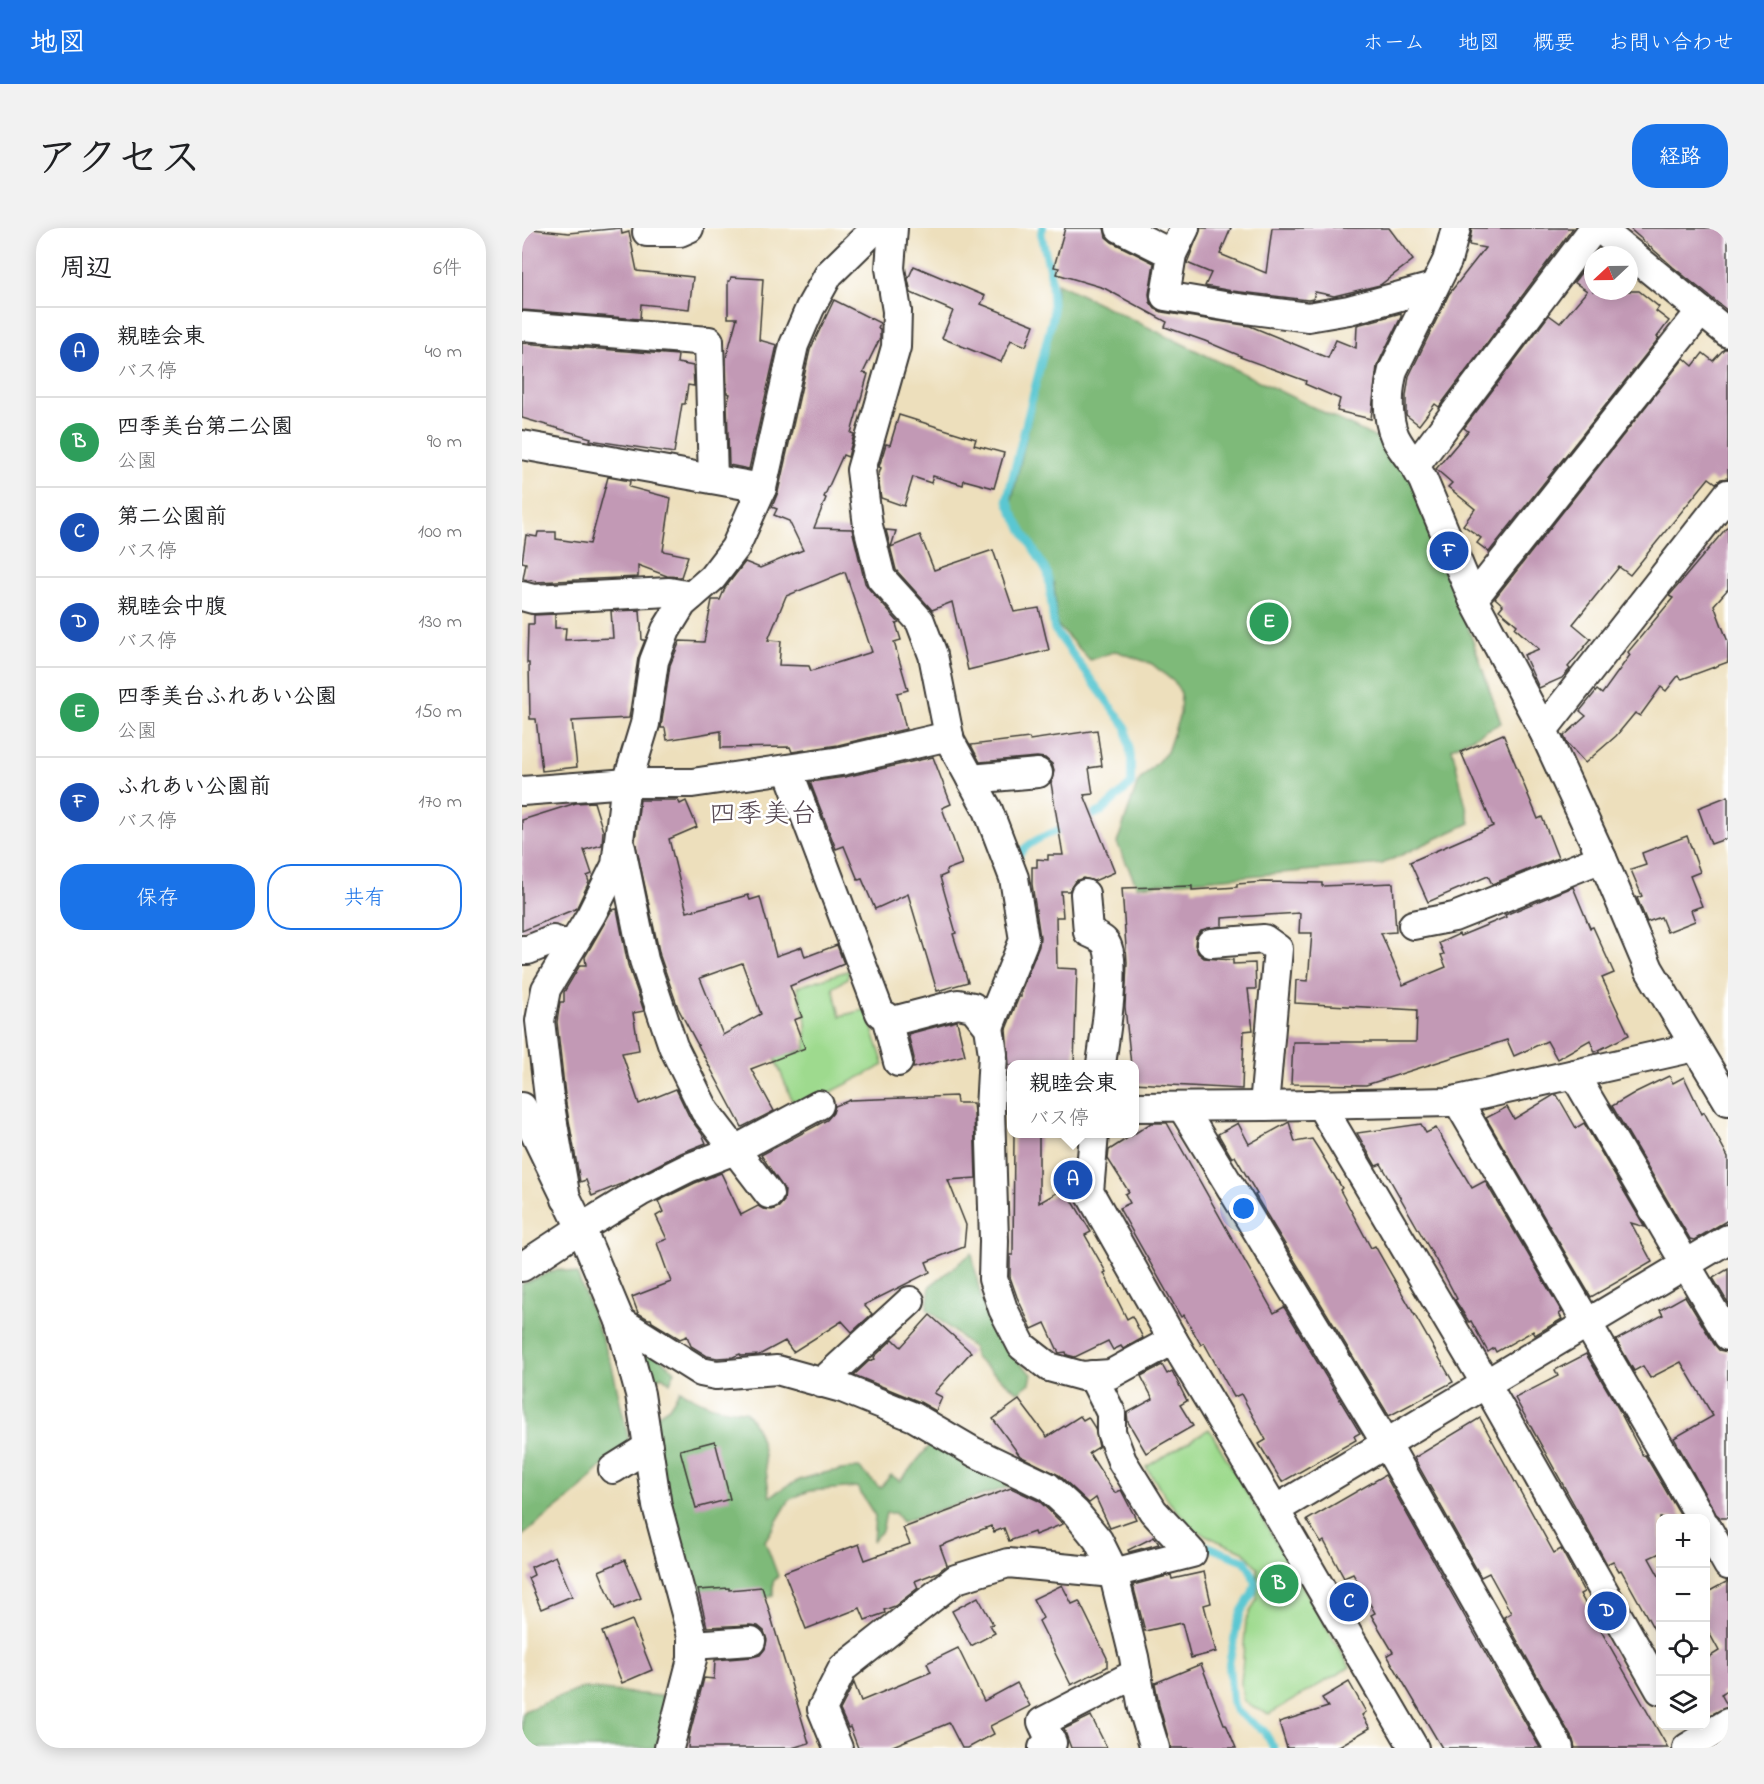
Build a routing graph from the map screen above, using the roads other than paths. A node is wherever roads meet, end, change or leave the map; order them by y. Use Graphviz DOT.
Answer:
graph roads {
  1 [pos="689,228"];
  2 [pos="876,228"];
  3 [pos="893,228"];
  4 [pos="1120,228"];
  5 [pos="1185,228"];
  6 [pos="1456,228"];
  7 [pos="1594,228"];
  8 [pos="1599,228"];
  9 [pos="646,232"];
  10 [pos="1172,254"];
  11 [pos="1433,287"];
  12 [pos="1701,311"];
  13 [pos="522,326"];
  14 [pos="1728,333"];
  15 [pos="522,445"];
  16 [pos="1417,477"];
  17 [pos="712,479"];
  18 [pos="762,488"];
  19 [pos="1728,494"];
  20 [pos="691,596"];
  21 [pos="522,597"];
  22 [pos="1473,599"];
  23 [pos="1543,730"];
  24 [pos="949,736"];
  25 [pos="788,770"];
  26 [pos="1038,773"];
  27 [pos="971,779"];
  28 [pos="628,783"];
  29 [pos="522,791"];
  30 [pos="620,842"];
  31 [pos="1602,858"];
  32 [pos="1085,894"];
  33 [pos="1413,925"];
  34 [pos="1211,943"];
  35 [pos="571,946"];
  36 [pos="522,950"];
  37 [pos="886,1016"];
  38 [pos="989,1027"];
  39 [pos="1695,1047"];
  40 [pos="1102,1060"];
  41 [pos="898,1062"];
  42 [pos="1574,1074"];
  43 [pos="1457,1100"];
  44 [pos="1728,1101"];
  45 [pos="1320,1104"];
  46 [pos="819,1105"];
  47 [pos="1264,1106"];
  48 [pos="522,1107"];
  49 [pos="1139,1107"];
  50 [pos="1182,1107"];
  51 [pos="1001,1109"];
  52 [pos="1094,1138"];
  53 [pos="735,1150"];
  54 [pos="769,1194"];
  55 [pos="566,1199"];
  56 [pos="581,1228"];
  57 [pos="1728,1239"];
  58 [pos="1686,1264"];
  59 [pos="522,1267"];
  60 [pos="910,1301"];
  61 [pos="620,1321"];
  62 [pos="1587,1323"];
  63 [pos="1728,1336"];
  64 [pos="1173,1340"];
  65 [pos="1092,1375"];
  66 [pos="821,1383"];
  67 [pos="1486,1384"];
  68 [pos="1386,1443"];
  69 [pos="648,1447"];
  70 [pos="613,1469"];
  71 [pos="1275,1510"];
  72 [pos="1699,1514"];
  73 [pos="1710,1533"];
  74 [pos="1728,1565"];
  75 [pos="1113,1573"];
  76 [pos="751,1641"];
  77 [pos="692,1645"];
  78 [pos="1137,1673"];
  79 [pos="1656,1683"];
  80 [pos="1728,1723"];
  81 [pos="1688,1742"];
  82 [pos="669,1748"];
  83 [pos="838,1748"];
  84 [pos="1043,1748"];
  85 [pos="1155,1748"];
  86 [pos="1414,1748"];
  87 [pos="1559,1748"];
  1 -- 9 [label="street"];
  2 -- 18 [label="street"];
  3 -- 24 [label="street"];
  4 -- 10 [label="street"];
  5 -- 10 [label="street"];
  6 -- 11 [label="street"];
  7 -- 16 [label="street"];
  8 -- 12 [label="street"];
  10 -- 11 [label="street"];
  11 -- 16 [label="street"];
  12 -- 14 [label="street"];
  12 -- 22 [label="street"];
  13 -- 17 [label="street"];
  15 -- 17 [label="street"];
  16 -- 22 [label="street"];
  17 -- 18 [label="street"];
  18 -- 20 [label="street"];
  19 -- 23 [label="street"];
  20 -- 21 [label="street"];
  20 -- 28 [label="street"];
  22 -- 23 [label="street"];
  23 -- 31 [label="street"];
  24 -- 25 [label="street"];
  24 -- 27 [label="street"];
  25 -- 28 [label="street"];
  25 -- 37 [label="street"];
  26 -- 27 [label="street"];
  27 -- 38 [label="street"];
  28 -- 29 [label="street"];
  28 -- 30 [label="street"];
  30 -- 35 [label="street"];
  30 -- 53 [label="street"];
  31 -- 33 [label="street"];
  31 -- 39 [label="street"];
  32 -- 40 [label="street"];
  34 -- 47 [label="street"];
  35 -- 36 [label="street"];
  35 -- 55 [label="street"];
  37 -- 38 [label="street"];
  37 -- 41 [label="street"];
  38 -- 51 [label="street"];
  39 -- 42 [label="street"];
  39 -- 44 [label="street"];
  42 -- 43 [label="street"];
  42 -- 58 [label="street"];
  43 -- 45 [label="street"];
  43 -- 62 [label="street"];
  45 -- 47 [label="street"];
  45 -- 67 [label="street"];
  46 -- 53 [label="street"];
  47 -- 50 [label="street"];
  48 -- 55 [label="street"];
  49 -- 50 [label="street"];
  50 -- 68 [label="street"];
  51 -- 65 [label="street"];
  52 -- 64 [label="street"];
  53 -- 54 [label="street"];
  53 -- 56 [label="street"];
  55 -- 56 [label="street"];
  56 -- 59 [label="street"];
  56 -- 61 [label="street"];
  57 -- 58 [label="street"];
  58 -- 62 [label="street"];
  58 -- 63 [label="street"];
  60 -- 66 [label="street"];
  61 -- 66 [label="street"];
  61 -- 69 [label="street"];
  62 -- 67 [label="street"];
  62 -- 72 [label="street"];
  64 -- 65 [label="street"];
  64 -- 71 [label="street"];
  65 -- 75 [label="street"];
  66 -- 75 [label="street"];
  67 -- 68 [label="street"];
  67 -- 79 [label="street"];
  68 -- 71 [label="street"];
  68 -- 87 [label="street"];
  69 -- 70 [label="street"];
  69 -- 77 [label="street"];
  71 -- 86 [label="street"];
  73 -- 74 [label="street"];
  75 -- 78 [label="street"];
  75 -- 83 [label="street"];
  76 -- 77 [label="street"];
  77 -- 82 [label="street"];
  78 -- 84 [label="street"];
  78 -- 85 [label="street"];
  80 -- 81 [label="street"];
}
